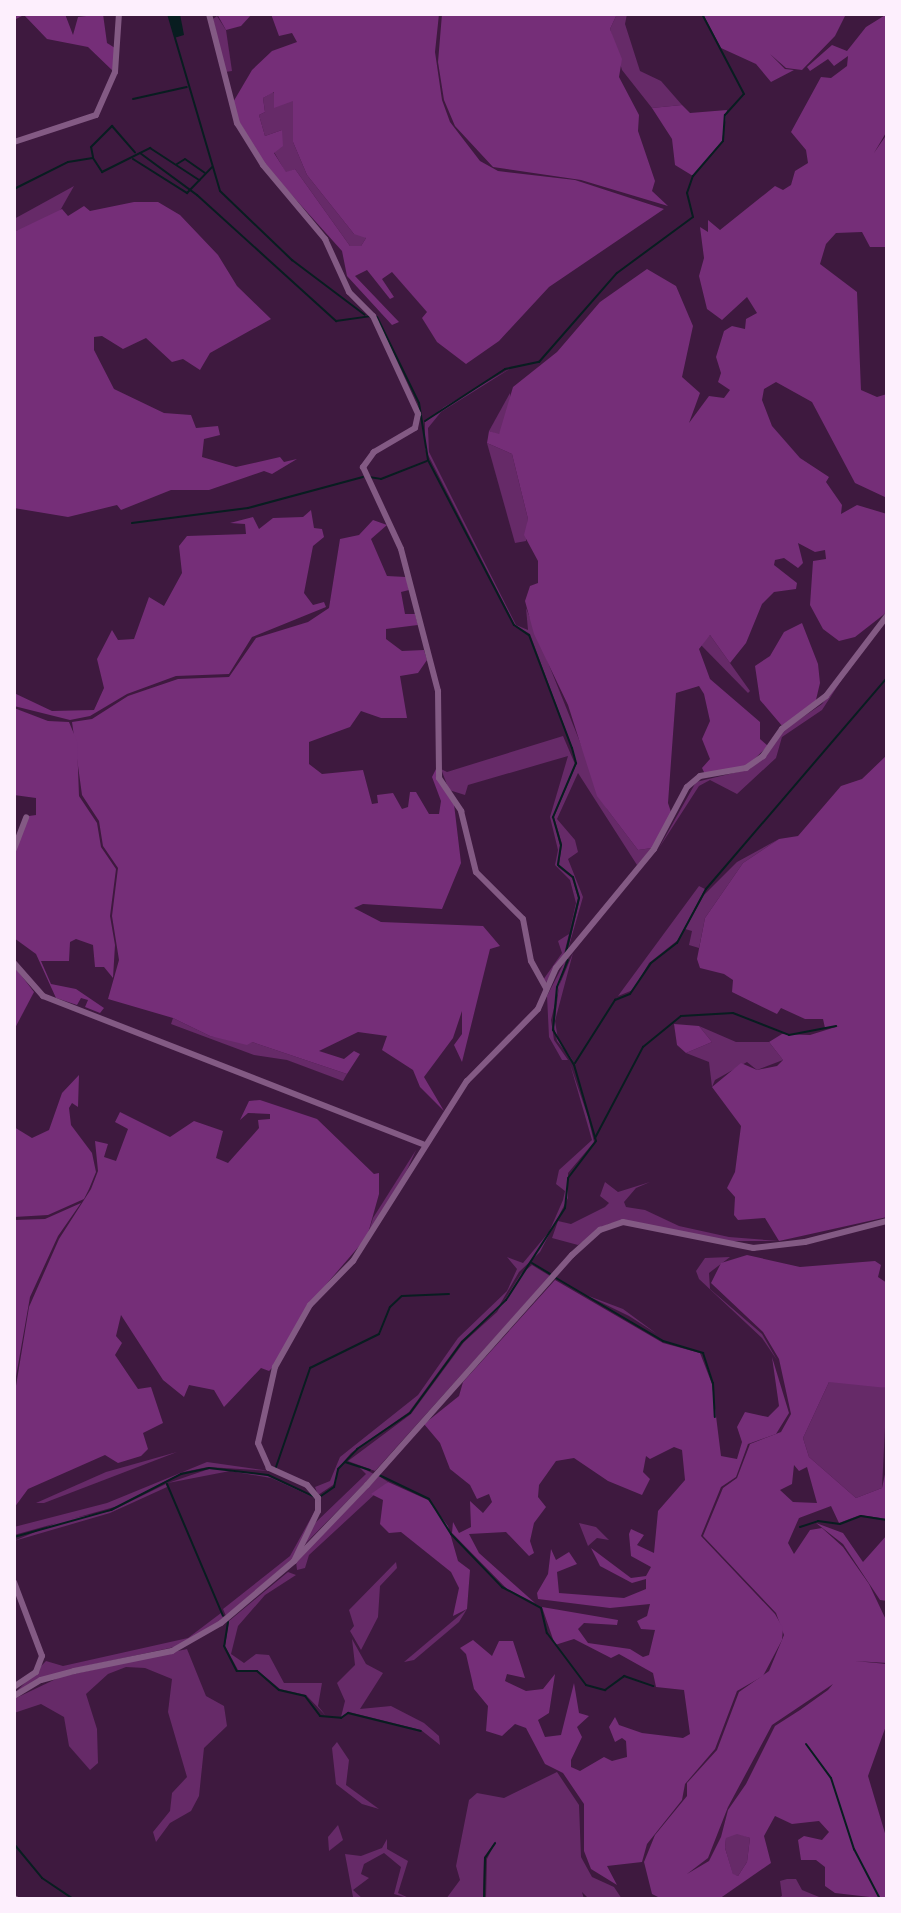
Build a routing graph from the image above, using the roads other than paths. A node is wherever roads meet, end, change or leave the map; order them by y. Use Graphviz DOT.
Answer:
graph roads {
  1 [pos="119,14"];
  2 [pos="209,14"];
  3 [pos="14,142"];
  4 [pos="887,616"];
  5 [pos="26,817"];
  6 [pos="14,849"];
  7 [pos="14,963"];
  8 [pos="546,988"];
  9 [pos="423,1144"];
  10 [pos="887,1221"];
  11 [pos="294,1561"];
  12 [pos="14,1582"];
  13 [pos="14,1687"];
  14 [pos="14,1696"];
  1 -- 3 [label="street"];
  2 -- 8 [label="street"];
  4 -- 8 [label="street"];
  5 -- 6 [label="street"];
  7 -- 9 [label="street"];
  8 -- 9 [label="street"];
  9 -- 11 [label="street"];
  10 -- 11 [label="street"];
  11 -- 14 [label="street"];
  12 -- 13 [label="street"];
}
